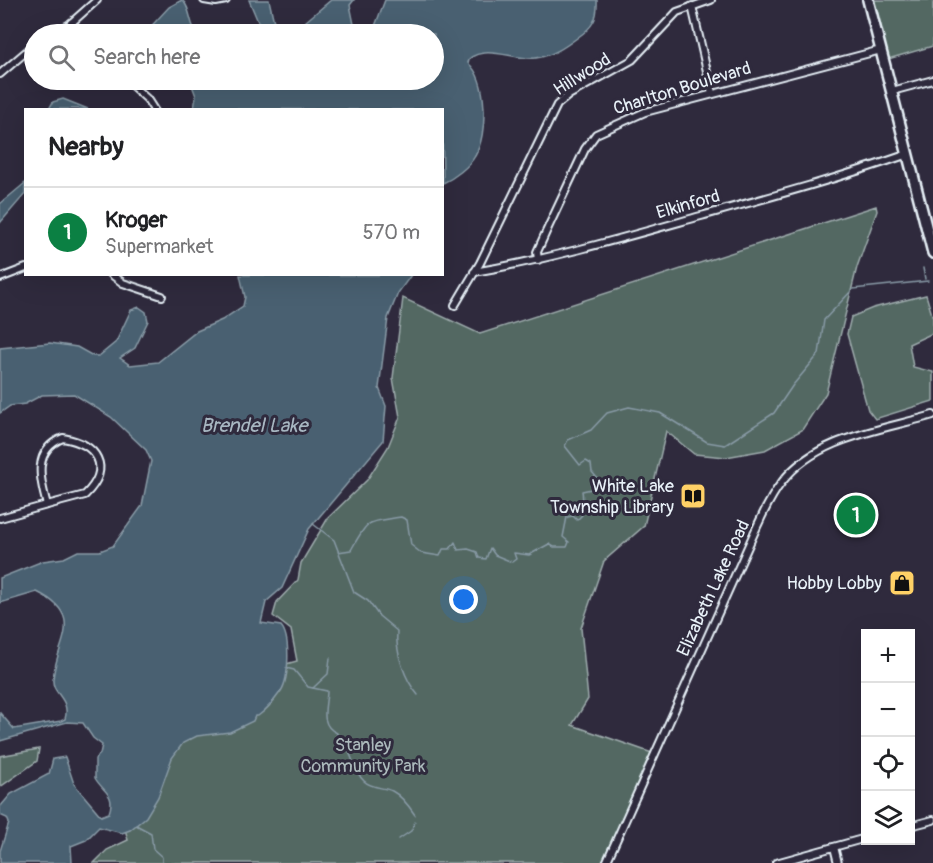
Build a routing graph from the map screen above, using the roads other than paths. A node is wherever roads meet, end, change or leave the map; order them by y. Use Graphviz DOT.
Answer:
graph roads {
  1 [pos="97,0"];
  2 [pos="204,0"];
  3 [pos="226,0"];
  4 [pos="711,0"];
  5 [pos="868,0"];
  6 [pos="692,6"];
  7 [pos="71,23"];
  8 [pos="881,50"];
  9 [pos="24,54"];
  10 [pos="0,74"];
  11 [pos="933,80"];
  12 [pos="137,90"];
  13 [pos="892,91"];
  14 [pos="712,93"];
  15 [pos="153,108"];
  16 [pos="908,154"];
  17 [pos="933,253"];
  18 [pos="538,260"];
  19 [pos="24,269"];
  20 [pos="474,272"];
  21 [pos="114,276"];
  22 [pos="0,278"];
  23 [pos="162,296"];
  24 [pos="455,304"];
  25 [pos="933,416"];
  26 [pos="47,505"];
  27 [pos="0,518"];
  28 [pos="933,820"];
  29 [pos="915,825"];
  30 [pos="861,839"];
  31 [pos="834,847"];
  32 [pos="606,863"];
  33 [pos="776,863"];
  34 [pos="838,863"];
  1 -- 7 [label="street"];
  2 -- 3 [label="street"];
  4 -- 6 [label="street, Hillwood"];
  5 -- 8 [label="highway"];
  6 -- 14 [label="street"];
  6 -- 20 [label="street, Hillwood"];
  8 -- 13 [label="highway"];
  8 -- 14 [label="street, Charlton Boulevard"];
  9 -- 10 [label="street"];
  11 -- 13 [label="street"];
  12 -- 15 [label="street"];
  13 -- 16 [label="highway"];
  14 -- 18 [label="street, Charlton Boulevard"];
  16 -- 17 [label="highway"];
  16 -- 18 [label="street, Elkinford"];
  18 -- 20 [label="street, Elkinford"];
  19 -- 22 [label="street"];
  20 -- 24 [label="street, Hillwood"];
  21 -- 23 [label="street"];
  25 -- 32 [label="street, Elizabeth Lake Road"];
  26 -- 26 [label="street"];
  26 -- 27 [label="street"];
  28 -- 29 [label="street"];
  30 -- 31 [label="street"];
  31 -- 33 [label="street"];
  31 -- 34 [label="street"];
}
